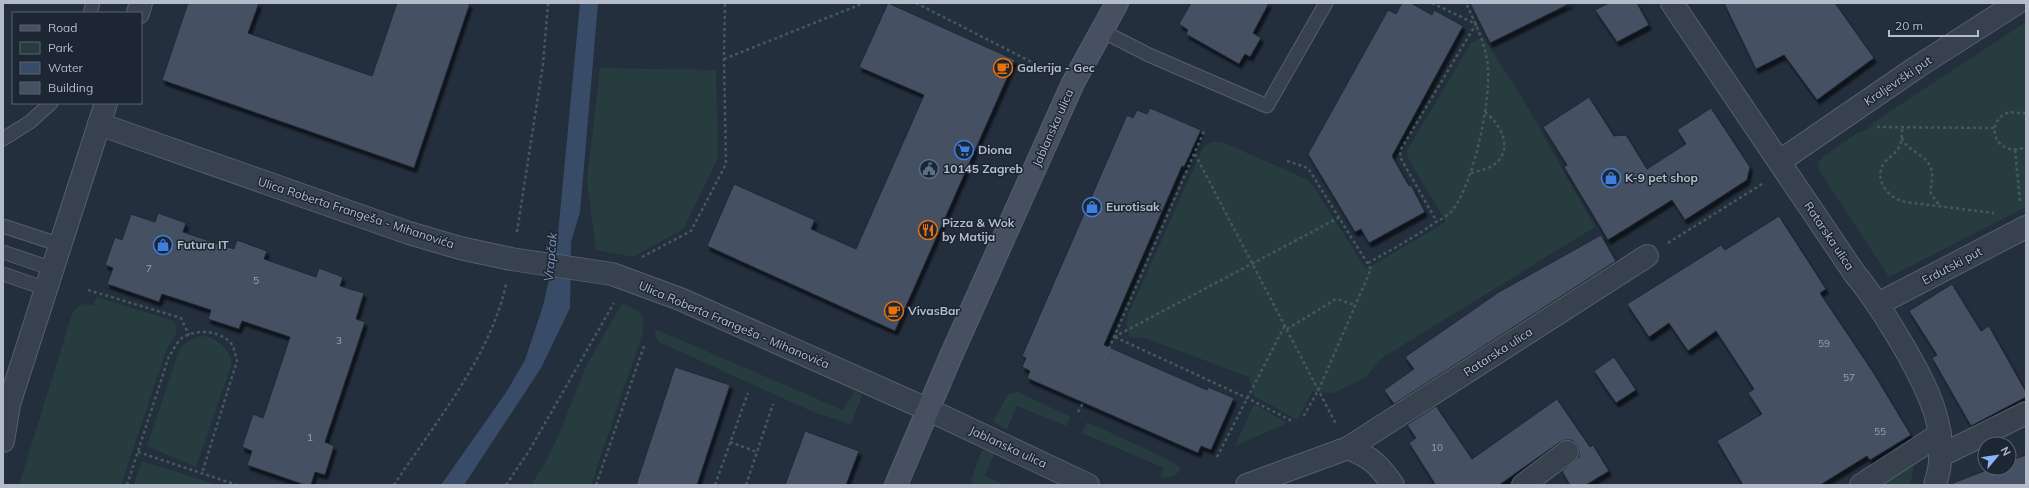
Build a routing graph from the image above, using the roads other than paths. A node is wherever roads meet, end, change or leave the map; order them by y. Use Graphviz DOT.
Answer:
graph roads {
  1 [pos="1117,3"];
  2 [pos="1326,3"];
  3 [pos="1672,3"];
  4 [pos="2017,3"];
  5 [pos="1102,31"];
  6 [pos="50,104"];
  7 [pos="106,104"];
  8 [pos="99,124"];
  9 [pos="3,139"];
  10 [pos="1780,161"];
  11 [pos="3,226"];
  12 [pos="2025,228"];
  13 [pos="61,245"];
  14 [pos="3,252"];
  15 [pos="1647,256"];
  16 [pos="3,274"];
  17 [pos="50,279"];
  18 [pos="1878,304"];
  19 [pos="6,407"];
  20 [pos="929,410"];
  21 [pos="2026,413"];
  22 [pos="1940,434"];
  23 [pos="3,441"];
  24 [pos="1348,448"];
  25 [pos="1567,452"];
  26 [pos="1940,456"];
  27 [pos="896,485"];
  28 [pos="1088,485"];
  29 [pos="1247,485"];
  30 [pos="1394,485"];
  31 [pos="1523,485"];
  32 [pos="1862,485"];
  33 [pos="1935,485"];
  1 -- 5 [label="street, Jablanska ulica"];
  2 -- 5 [label="lane"];
  3 -- 10 [label="street, Ratarska ulica"];
  4 -- 10 [label="street, Kraljevrški put"];
  5 -- 20 [label="street, Jablanska ulica"];
  6 -- 9 [label="lane"];
  7 -- 8 [label="street"];
  8 -- 13 [label="street"];
  8 -- 20 [label="street, Ulica Roberta Frangeša - Mihanovića"];
  10 -- 18 [label="street, Ratarska ulica"];
  11 -- 13 [label="lane"];
  12 -- 18 [label="street, Erdutski put"];
  13 -- 17 [label="street"];
  14 -- 17 [label="lane"];
  15 -- 24 [label="street, Ratarska ulica"];
  16 -- 17 [label="lane"];
  17 -- 19 [label="street"];
  18 -- 22 [label="street, Ratarska ulica"];
  19 -- 23 [label="street"];
  20 -- 27 [label="street, Jablanska ulica"];
  20 -- 28 [label="street, Jablanska ulica"];
  21 -- 26 [label="street"];
  22 -- 26 [label="street, Ratarska ulica"];
  22 -- 32 [label="street"];
  24 -- 29 [label="street"];
  24 -- 30 [label="street"];
  25 -- 31 [label="street"];
  26 -- 33 [label="street, Ratarska ulica"];
}
